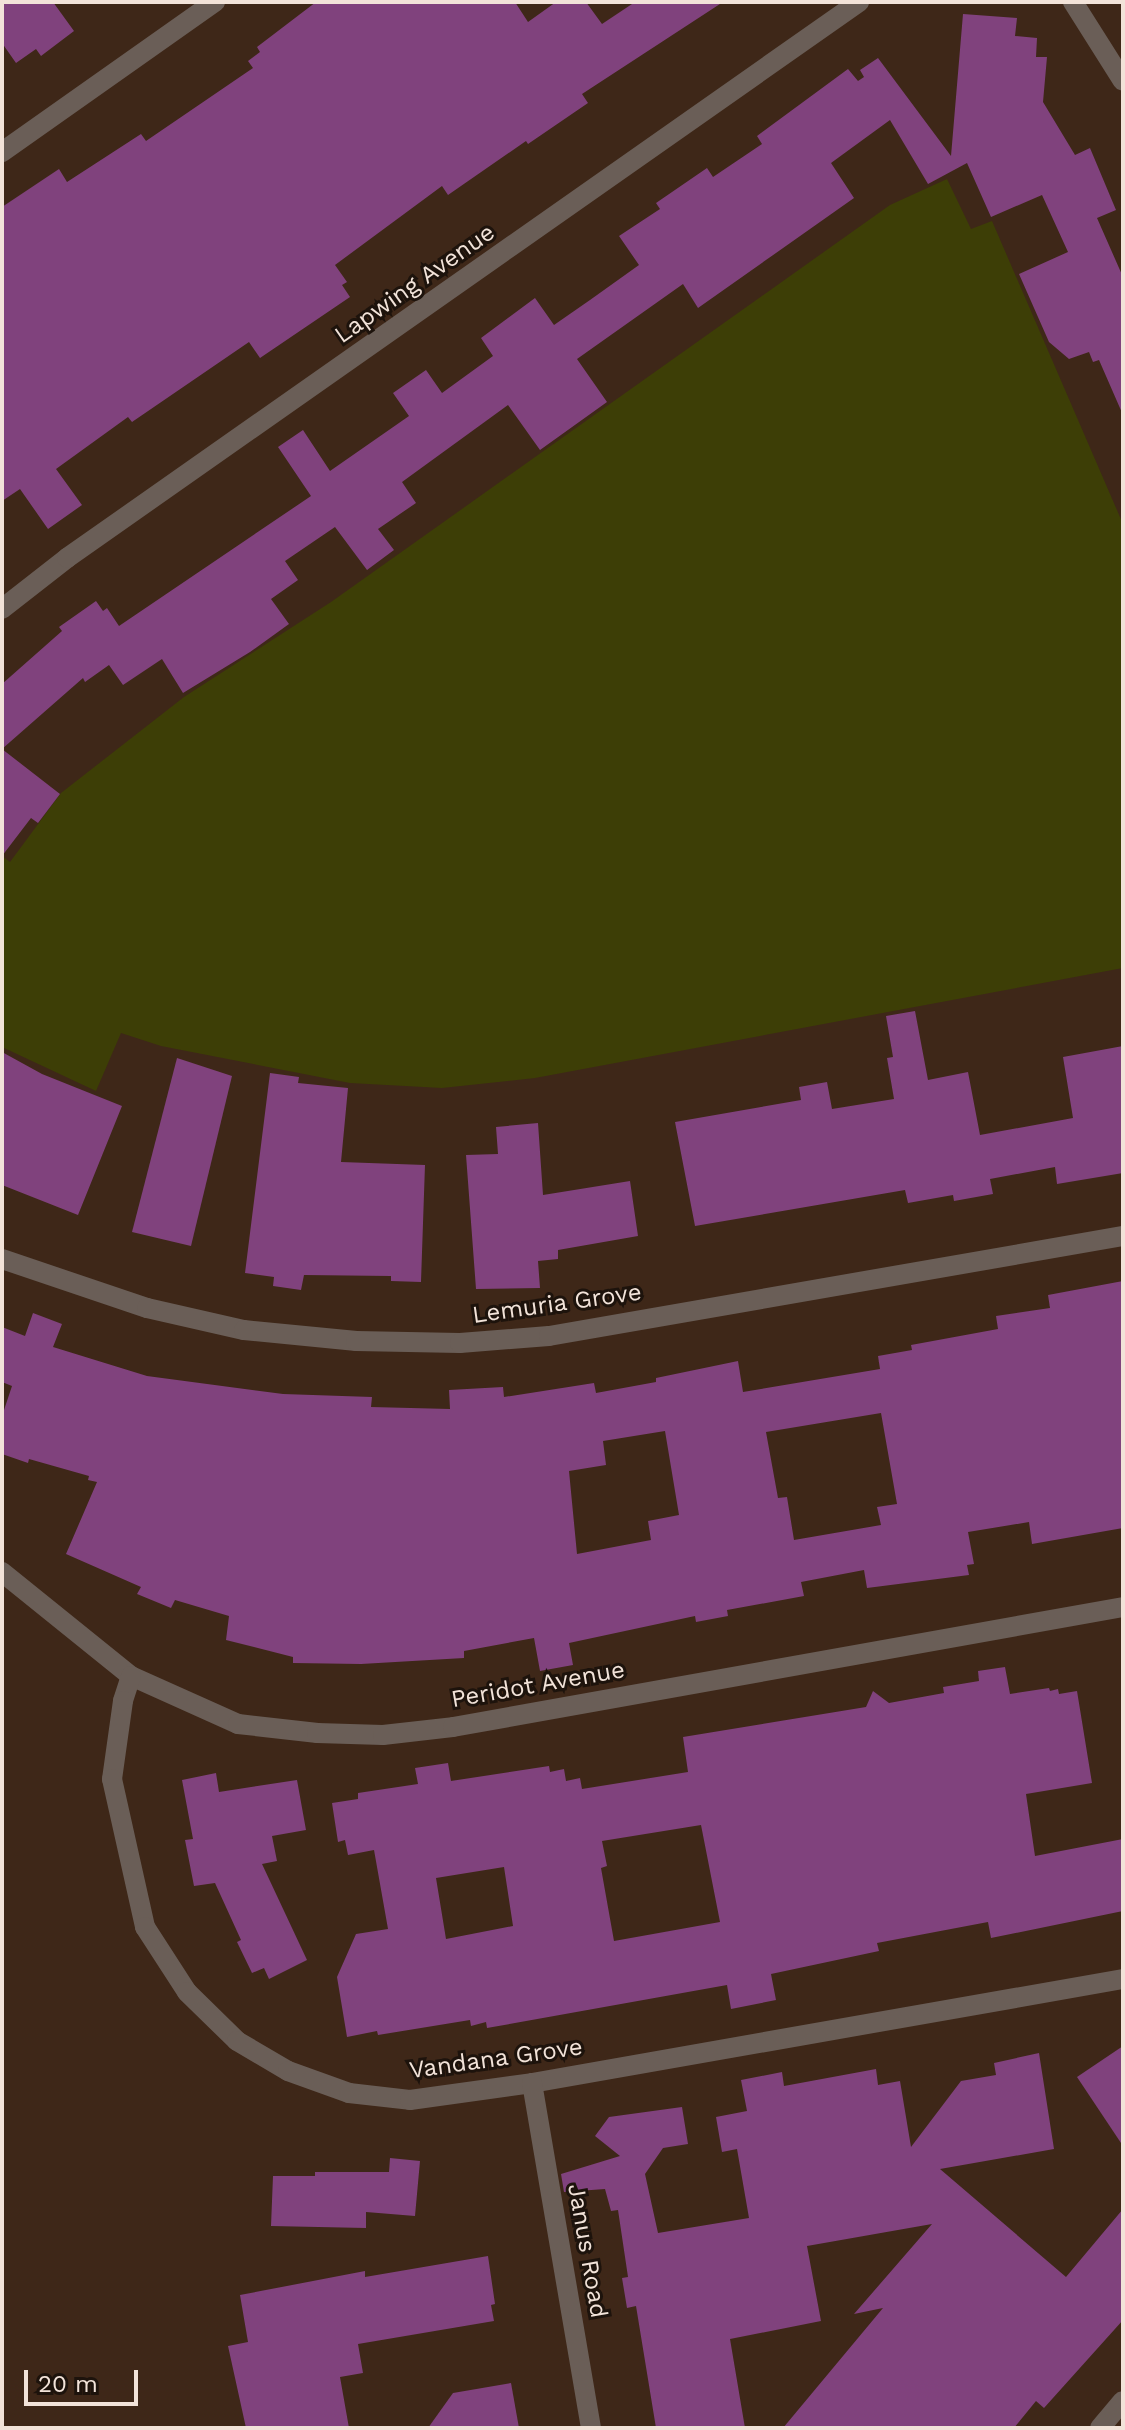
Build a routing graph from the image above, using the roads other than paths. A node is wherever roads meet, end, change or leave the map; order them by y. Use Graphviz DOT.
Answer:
graph roads {
  1 [pos="215,2"];
  2 [pos="859,2"];
  3 [pos="1073,2"];
  4 [pos="1123,81"];
  5 [pos="2,152"];
  6 [pos="2,609"];
  7 [pos="1123,1236"];
  8 [pos="2,1259"];
  9 [pos="2,1572"];
  10 [pos="1123,1607"];
  11 [pos="131,1676"];
  12 [pos="1123,1979"];
  13 [pos="532,2083"];
  14 [pos="1123,2401"];
  15 [pos="591,2428"];
  16 [pos="1100,2428"];
  1 -- 5 [label="street"];
  2 -- 6 [label="street, Lapwing Avenue"];
  3 -- 4 [label="street"];
  7 -- 8 [label="street, Lemuria Grove"];
  9 -- 11 [label="street, Peridot Avenue"];
  10 -- 11 [label="street, Peridot Avenue"];
  11 -- 13 [label="street, Vandana Grove"];
  12 -- 13 [label="street, Vandana Grove"];
  13 -- 15 [label="street, Janus Road"];
  14 -- 16 [label="street"];
}
